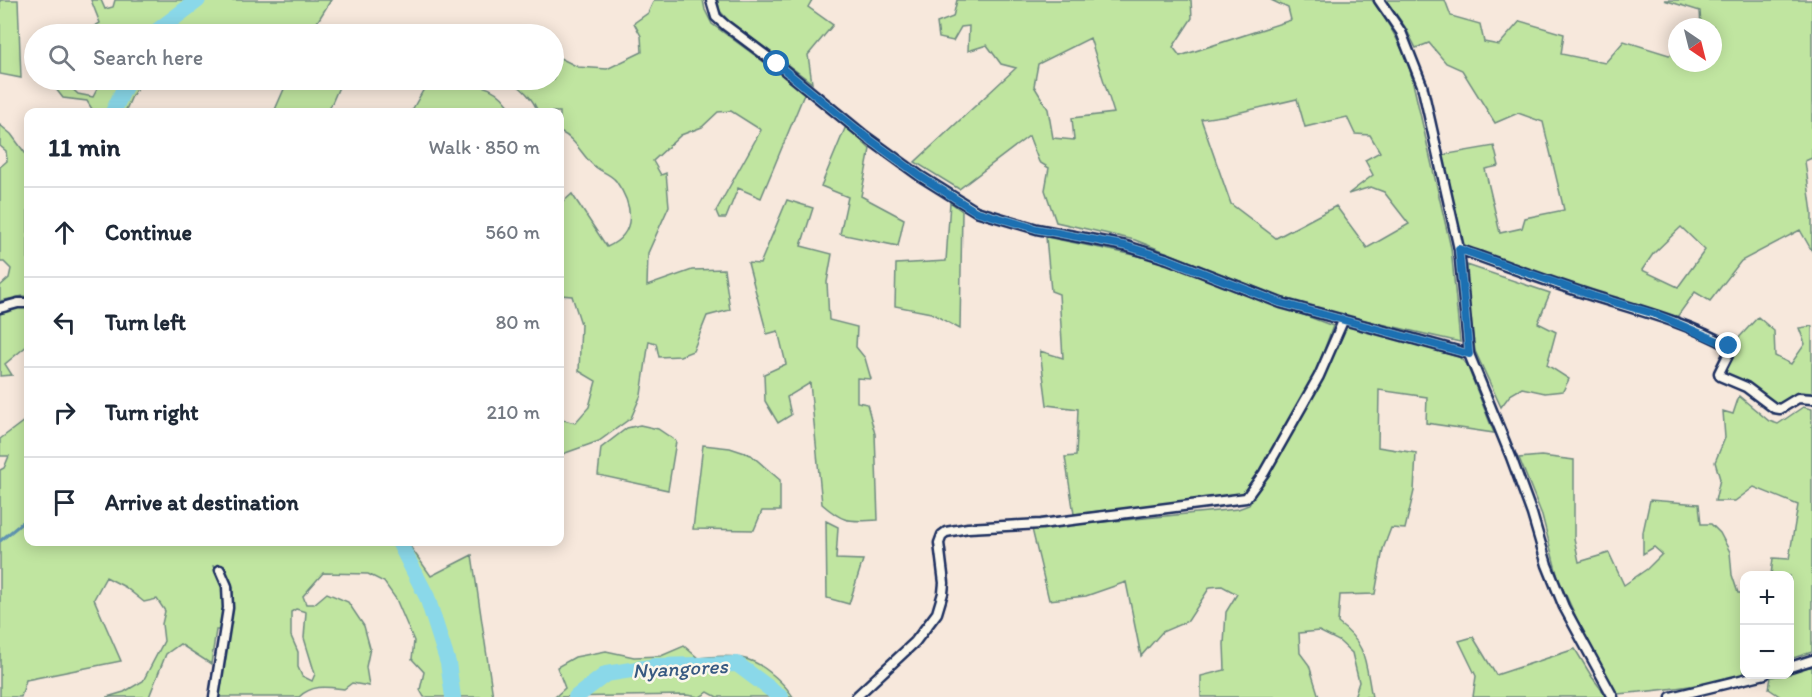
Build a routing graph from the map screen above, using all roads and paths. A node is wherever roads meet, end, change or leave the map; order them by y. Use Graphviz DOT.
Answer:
graph roads {
  1 [pos="711,0"];
  2 [pos="1379,0"];
  3 [pos="1459,249"];
  4 [pos="24,303"];
  5 [pos="0,308"];
  6 [pos="1343,321"];
  7 [pos="1469,354"];
  8 [pos="1812,399"];
  9 [pos="220,570"];
  10 [pos="1812,660"];
  11 [pos="1794,666"];
  12 [pos="1748,679"];
  13 [pos="214,697"];
  14 [pos="856,697"];
  15 [pos="1613,697"];
  16 [pos="1671,697"];
  1 -- 6 [label="street"];
  2 -- 3 [label="street"];
  3 -- 7 [label="street"];
  3 -- 8 [label="street"];
  4 -- 5 [label="street"];
  6 -- 7 [label="street"];
  6 -- 14 [label="street"];
  7 -- 15 [label="street"];
  9 -- 13 [label="street"];
  10 -- 11 [label="street"];
  12 -- 16 [label="street"];
}
